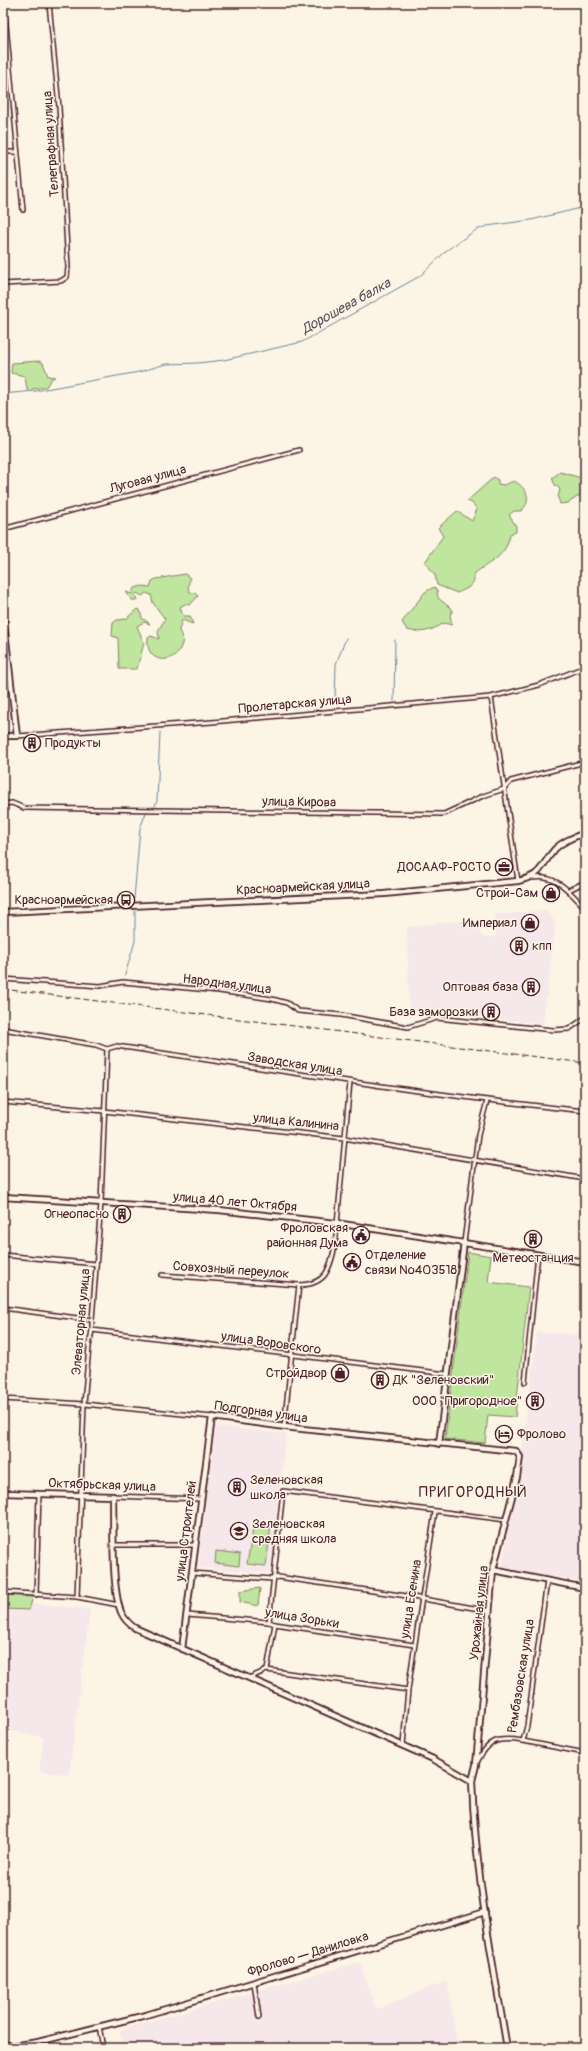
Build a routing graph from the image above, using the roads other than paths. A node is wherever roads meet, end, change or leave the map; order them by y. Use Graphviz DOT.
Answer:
graph roads {
  1 [pos="4,3"];
  2 [pos="49,3"];
  3 [pos="3,152"];
  4 [pos="17,152"];
  5 [pos="23,210"];
  6 [pos="3,284"];
  7 [pos="299,450"];
  8 [pos="3,529"];
  9 [pos="3,614"];
  10 [pos="585,667"];
  11 [pos="491,697"];
  12 [pos="3,736"];
  13 [pos="17,736"];
  14 [pos="585,762"];
  15 [pos="504,789"];
  16 [pos="3,804"];
  17 [pos="585,833"];
  18 [pos="532,878"];
  19 [pos="518,881"];
  20 [pos="585,882"];
  21 [pos="568,890"];
  22 [pos="585,908"];
  23 [pos="3,912"];
  24 [pos="3,979"];
  25 [pos="585,1018"];
  26 [pos="3,1029"];
  27 [pos="107,1049"];
  28 [pos="350,1082"];
  29 [pos="487,1101"];
  30 [pos="3,1102"];
  31 [pos="104,1111"];
  32 [pos="585,1111"];
  33 [pos="344,1138"];
  34 [pos="474,1160"];
  35 [pos="585,1179"];
  36 [pos="3,1197"];
  37 [pos="101,1203"];
  38 [pos="336,1223"];
  39 [pos="464,1242"];
  40 [pos="538,1254"];
  41 [pos="3,1255"];
  42 [pos="585,1262"];
  43 [pos="96,1264"];
  44 [pos="162,1275"];
  45 [pos="299,1285"];
  46 [pos="3,1308"];
  47 [pos="92,1320"];
  48 [pos="92,1330"];
  49 [pos="292,1355"];
  50 [pos="446,1374"];
  51 [pos="525,1382"];
  52 [pos="3,1400"];
  53 [pos="84,1404"];
  54 [pos="212,1417"];
  55 [pos="284,1427"];
  56 [pos="439,1444"];
  57 [pos="516,1451"];
  58 [pos="3,1493"];
  59 [pos="39,1494"];
  60 [pos="81,1495"];
  61 [pos="114,1496"];
  62 [pos="201,1499"];
  63 [pos="435,1512"];
  64 [pos="506,1520"];
  65 [pos="195,1545"];
  66 [pos="114,1546"];
  67 [pos="493,1570"];
  68 [pos="192,1573"];
  69 [pos="272,1579"];
  70 [pos="547,1581"];
  71 [pos="585,1588"];
  72 [pos="3,1592"];
  73 [pos="36,1595"];
  74 [pos="77,1597"];
  75 [pos="421,1599"];
  76 [pos="119,1605"];
  77 [pos="490,1611"];
  78 [pos="187,1615"];
  79 [pos="269,1622"];
  80 [pos="275,1624"];
  81 [pos="414,1646"];
  82 [pos="182,1649"];
  83 [pos="267,1670"];
  84 [pos="249,1678"];
  85 [pos="408,1690"];
  86 [pos="523,1741"];
  87 [pos="403,1745"];
  88 [pos="585,1753"];
  89 [pos="476,1765"];
  90 [pos="472,1781"];
  91 [pos="485,1912"];
  92 [pos="254,1983"];
  93 [pos="259,2017"];
  94 [pos="99,2026"];
  95 [pos="3,2044"];
  96 [pos="103,2048"];
  97 [pos="507,2048"];
  1 -- 4 [label="street"];
  2 -- 6 [label="street, Телеграфная улица"];
  3 -- 4 [label="street"];
  4 -- 5 [label="street"];
  7 -- 8 [label="street, Луговая улица"];
  9 -- 13 [label="street"];
  10 -- 11 [label="street, Пролетарская улица"];
  11 -- 13 [label="street, Пролетарская улица"];
  11 -- 15 [label="street"];
  12 -- 13 [label="street, Пролетарская улица"];
  14 -- 15 [label="street, улица Кирова"];
  15 -- 16 [label="street, улица Кирова"];
  15 -- 19 [label="street"];
  17 -- 18 [label="street"];
  18 -- 19 [label="street, Красноармейская улица"];
  18 -- 21 [label="street"];
  19 -- 23 [label="street, Красноармейская улица"];
  20 -- 21 [label="street"];
  21 -- 22 [label="street"];
  24 -- 25 [label="street, Народная улица"];
  26 -- 27 [label="street, Заводская улица"];
  27 -- 28 [label="street, Заводская улица"];
  27 -- 31 [label="street, Элеваторная улица"];
  28 -- 29 [label="street, Заводская улица"];
  28 -- 33 [label="street, Совхозный переулок"];
  29 -- 32 [label="street, Заводская улица"];
  29 -- 34 [label="street"];
  30 -- 31 [label="street, улица Калинина"];
  31 -- 33 [label="street, улица Калинина"];
  31 -- 37 [label="street, Элеваторная улица"];
  33 -- 34 [label="street, улица Калинина"];
  33 -- 38 [label="street, Совхозный переулок"];
  34 -- 35 [label="street, улица Калинина"];
  34 -- 39 [label="street"];
  36 -- 37 [label="street, улица 40 лет Октября"];
  37 -- 38 [label="street, улица 40 лет Октября"];
  37 -- 43 [label="street, Элеваторная улица"];
  38 -- 39 [label="street, улица 40 лет Октября"];
  38 -- 45 [label="street, Совхозный переулок"];
  39 -- 40 [label="street, улица 40 лет Октября"];
  39 -- 50 [label="street"];
  40 -- 42 [label="street, улица 40 лет Октября"];
  40 -- 51 [label="street"];
  41 -- 43 [label="street"];
  43 -- 47 [label="street, Элеваторная улица"];
  44 -- 45 [label="street, Совхозный переулок"];
  45 -- 49 [label="street, Совхозный переулок"];
  46 -- 47 [label="street"];
  47 -- 48 [label="street, Элеваторная улица"];
  48 -- 49 [label="street, улица Воровского"];
  48 -- 53 [label="street, Элеваторная улица"];
  49 -- 50 [label="street, улица Воровского"];
  49 -- 55 [label="street, Совхозный переулок"];
  50 -- 56 [label="street"];
  52 -- 53 [label="street, Подгорная улица"];
  53 -- 54 [label="street, Подгорная улица"];
  53 -- 60 [label="street, Элеваторная улица"];
  54 -- 55 [label="street, Подгорная улица"];
  54 -- 62 [label="street, улица Строителей"];
  55 -- 56 [label="street, Подгорная улица"];
  56 -- 57 [label="street, Подгорная улица"];
  57 -- 64 [label="street, Урожайная улица"];
  58 -- 59 [label="street, Октябрьская улица"];
  59 -- 60 [label="street, Октябрьская улица"];
  59 -- 73 [label="street"];
  60 -- 61 [label="street, Октябрьская улица"];
  60 -- 74 [label="street, Элеваторная улица"];
  61 -- 62 [label="street, Октябрьская улица"];
  61 -- 66 [label="street"];
  62 -- 65 [label="street, улица Строителей"];
  63 -- 64 [label="street"];
  63 -- 69 [label="street"];
  63 -- 75 [label="street, улица Есенина"];
  64 -- 67 [label="street, Урожайная улица"];
  65 -- 66 [label="street"];
  65 -- 68 [label="street, улица Строителей"];
  66 -- 76 [label="street"];
  67 -- 70 [label="street"];
  67 -- 77 [label="street, Урожайная улица"];
  68 -- 69 [label="street"];
  68 -- 78 [label="street, улица Строителей"];
  69 -- 75 [label="street"];
  69 -- 79 [label="street"];
  70 -- 71 [label="street"];
  70 -- 86 [label="street, Рембазовская улица"];
  72 -- 73 [label="street"];
  73 -- 74 [label="street"];
  74 -- 76 [label="street"];
  75 -- 77 [label="street"];
  75 -- 81 [label="street, улица Есенина"];
  76 -- 82 [label="street"];
  77 -- 89 [label="street, Урожайная улица"];
  78 -- 79 [label="street, улица Зорьки"];
  78 -- 82 [label="street, улица Строителей"];
  79 -- 80 [label="street, улица Зорьки"];
  80 -- 81 [label="street, улица Зорьки"];
  80 -- 83 [label="street"];
  81 -- 85 [label="street, улица Есенина"];
  82 -- 84 [label="street"];
  83 -- 84 [label="street"];
  83 -- 85 [label="street"];
  84 -- 87 [label="street"];
  85 -- 87 [label="street, улица Есенина"];
  86 -- 88 [label="street"];
  86 -- 89 [label="street, Рембазовская улица"];
  87 -- 90 [label="street"];
  89 -- 90 [label="street, Урожайная улица"];
  90 -- 91 [label="street, Урожайная улица"];
  91 -- 92 [label="street, Фролово — Даниловка"];
  91 -- 97 [label="street"];
  92 -- 93 [label="street"];
  92 -- 94 [label="street, Фролово — Даниловка"];
  94 -- 95 [label="street, Фролово — Даниловка"];
  94 -- 96 [label="street"];
}
